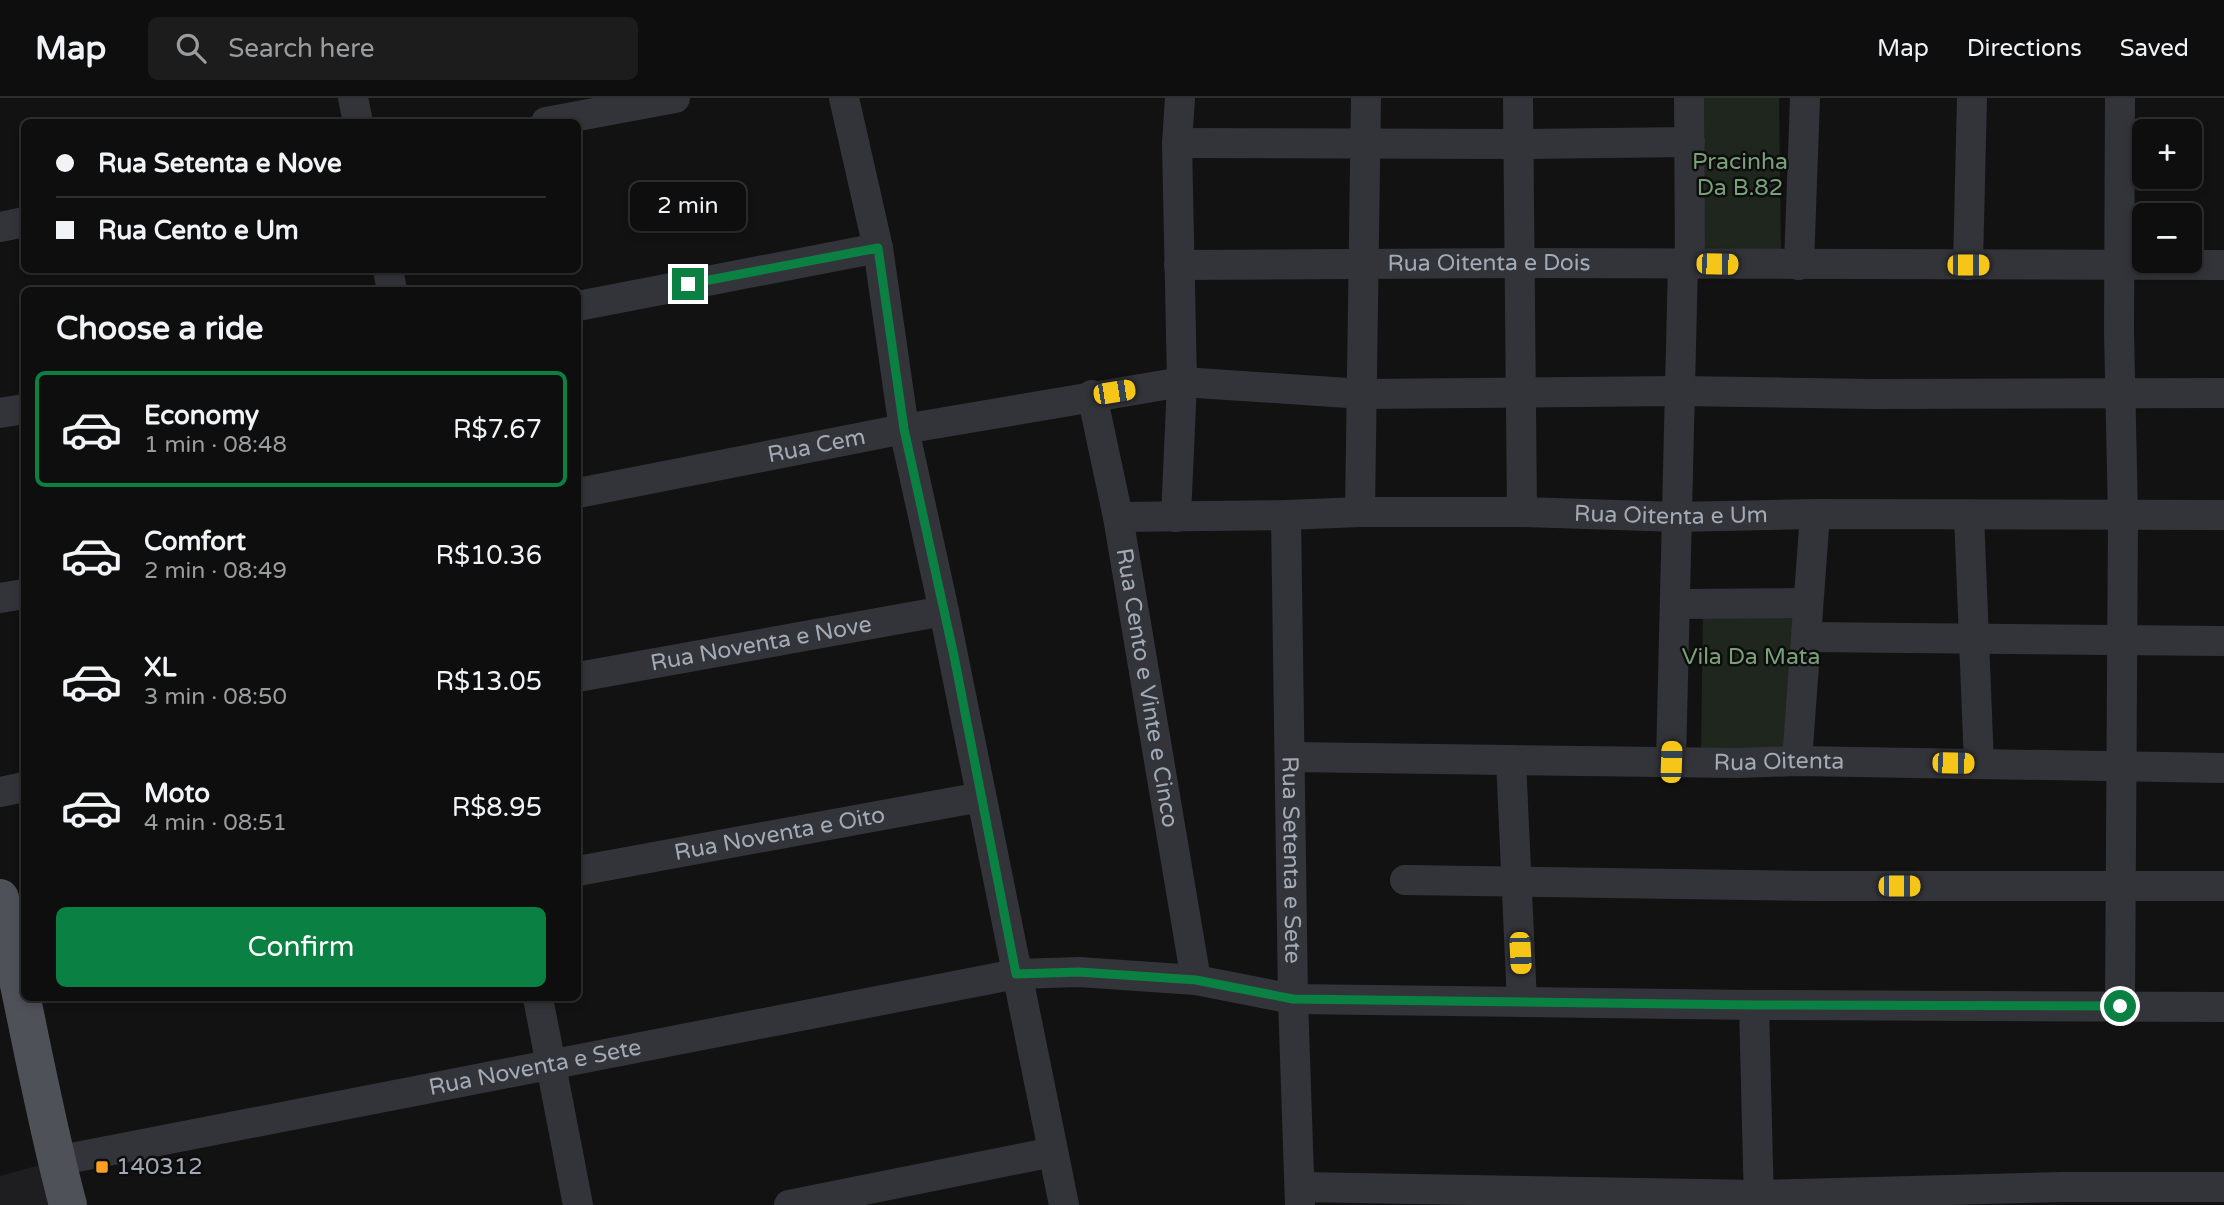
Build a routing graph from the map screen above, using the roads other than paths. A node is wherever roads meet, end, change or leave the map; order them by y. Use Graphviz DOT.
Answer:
graph roads {
  1 [pos="353,98"];
  2 [pos="675,98"];
  3 [pos="844,98"];
  4 [pos="1180,98"];
  5 [pos="1366,98"];
  6 [pos="1518,98"];
  7 [pos="1689,98"];
  8 [pos="1805,98"];
  9 [pos="1972,98"];
  10 [pos="2120,98"];
  11 [pos="357,119"];
  12 [pos="562,119"];
  13 [pos="1690,142"];
  14 [pos="1177,143"];
  15 [pos="1364,143"];
  16 [pos="1518,144"];
  17 [pos="21,223"];
  18 [pos="0,227"];
  19 [pos="878,248"];
  20 [pos="1520,263"];
  21 [pos="1687,263"];
  22 [pos="1179,265"];
  23 [pos="1364,265"];
  24 [pos="1799,265"];
  25 [pos="1968,265"];
  26 [pos="2118,265"];
  27 [pos="2224,265"];
  28 [pos="581,305"];
  29 [pos="1182,382"];
  30 [pos="1679,391"];
  31 [pos="1520,392"];
  32 [pos="2120,393"];
  33 [pos="2224,393"];
  34 [pos="1363,394"];
  35 [pos="1092,395"];
  36 [pos="21,410"];
  37 [pos="0,414"];
  38 [pos="904,429"];
  39 [pos="581,492"];
  40 [pos="1360,512"];
  41 [pos="1522,512"];
  42 [pos="1815,514"];
  43 [pos="1286,515"];
  44 [pos="1969,515"];
  45 [pos="2224,515"];
  46 [pos="2123,516"];
  47 [pos="1118,517"];
  48 [pos="1176,517"];
  49 [pos="1678,517"];
  50 [pos="21,594"];
  51 [pos="0,598"];
  52 [pos="1808,603"];
  53 [pos="1676,604"];
  54 [pos="944,611"];
  55 [pos="1807,637"];
  56 [pos="1974,639"];
  57 [pos="2122,639"];
  58 [pos="2224,641"];
  59 [pos="581,676"];
  60 [pos="1291,757"];
  61 [pos="1511,760"];
  62 [pos="1797,761"];
  63 [pos="1671,762"];
  64 [pos="1979,764"];
  65 [pos="2120,767"];
  66 [pos="2224,768"];
  67 [pos="21,788"];
  68 [pos="0,792"];
  69 [pos="981,797"];
  70 [pos="581,871"];
  71 [pos="1405,880"];
  72 [pos="1516,880"];
  73 [pos="2122,886"];
  74 [pos="2224,886"];
  75 [pos="0,898"];
  76 [pos="1016,974"];
  77 [pos="21,980"];
  78 [pos="1196,980"];
  79 [pos="1293,999"];
  80 [pos="26,1001"];
  81 [pos="539,1001"];
  82 [pos="1522,1002"];
  83 [pos="1754,1005"];
  84 [pos="2120,1006"];
  85 [pos="2224,1007"];
  86 [pos="551,1064"];
  87 [pos="1053,1152"];
  88 [pos="56,1161"];
  89 [pos="2224,1187"];
  90 [pos="1300,1196"];
  91 [pos="1759,1200"];
  92 [pos="68,1205"];
  93 [pos="578,1205"];
  94 [pos="789,1205"];
  95 [pos="1064,1205"];
  1 -- 11 [label="street"];
  2 -- 12 [label="street"];
  3 -- 19 [label="street"];
  4 -- 14 [label="street"];
  5 -- 15 [label="street"];
  6 -- 16 [label="street"];
  7 -- 13 [label="street"];
  8 -- 24 [label="street"];
  9 -- 25 [label="street"];
  10 -- 26 [label="street"];
  13 -- 16 [label="street"];
  13 -- 21 [label="street"];
  14 -- 15 [label="street"];
  14 -- 22 [label="street"];
  15 -- 16 [label="street"];
  15 -- 23 [label="street"];
  16 -- 20 [label="street"];
  17 -- 18 [label="street"];
  19 -- 28 [label="street"];
  19 -- 38 [label="street"];
  20 -- 21 [label="street, Rua Oitenta e Dois"];
  20 -- 23 [label="street, Rua Oitenta e Dois"];
  20 -- 31 [label="street"];
  21 -- 24 [label="street, Rua Oitenta e Dois"];
  21 -- 30 [label="street"];
  22 -- 23 [label="street, Rua Oitenta e Dois"];
  22 -- 29 [label="street"];
  23 -- 34 [label="street"];
  24 -- 25 [label="street, Rua Oitenta e Dois"];
  25 -- 26 [label="street, Rua Oitenta e Dois"];
  26 -- 27 [label="street, Rua Oitenta e Dois"];
  26 -- 32 [label="street"];
  29 -- 34 [label="street, Rua Cem"];
  29 -- 35 [label="street, Rua Cem"];
  29 -- 48 [label="street"];
  30 -- 31 [label="street, Rua Cem"];
  30 -- 32 [label="street, Rua Cem"];
  30 -- 49 [label="street"];
  31 -- 34 [label="street, Rua Cem"];
  31 -- 41 [label="street"];
  32 -- 33 [label="street, Rua Cem"];
  32 -- 46 [label="street"];
  34 -- 40 [label="street"];
  35 -- 38 [label="street, Rua Cem"];
  35 -- 47 [label="street, Rua Cento e Vinte e Cinco"];
  36 -- 37 [label="street"];
  38 -- 39 [label="street, Rua Cem"];
  38 -- 54 [label="street"];
  40 -- 41 [label="street, Rua Oitenta e Um"];
  40 -- 43 [label="street, Rua Oitenta e Um"];
  41 -- 49 [label="street, Rua Oitenta e Um"];
  42 -- 44 [label="street, Rua Oitenta e Um"];
  42 -- 49 [label="street, Rua Oitenta e Um"];
  42 -- 52 [label="street"];
  43 -- 48 [label="street, Rua Oitenta e Um"];
  43 -- 60 [label="street, Rua Setenta e Sete"];
  44 -- 46 [label="street, Rua Oitenta e Um"];
  44 -- 56 [label="street"];
  45 -- 46 [label="street, Rua Oitenta e Um"];
  46 -- 57 [label="street"];
  47 -- 48 [label="street, Rua Oitenta e Um"];
  47 -- 78 [label="street, Rua Cento e Vinte e Cinco"];
  49 -- 53 [label="street"];
  50 -- 51 [label="street"];
  52 -- 53 [label="street"];
  52 -- 55 [label="street"];
  53 -- 63 [label="street"];
  54 -- 59 [label="street, Rua Noventa e Nove"];
  54 -- 69 [label="street"];
  55 -- 56 [label="street"];
  55 -- 62 [label="street"];
  56 -- 57 [label="street"];
  56 -- 64 [label="street"];
  57 -- 58 [label="street"];
  57 -- 65 [label="street"];
  60 -- 61 [label="street, Rua Oitenta"];
  60 -- 79 [label="street, Rua Setenta e Sete"];
  61 -- 63 [label="street, Rua Oitenta"];
  61 -- 72 [label="street"];
  62 -- 63 [label="street, Rua Oitenta"];
  62 -- 64 [label="street, Rua Oitenta"];
  64 -- 65 [label="street, Rua Oitenta"];
  65 -- 66 [label="street, Rua Oitenta"];
  65 -- 73 [label="street"];
  67 -- 68 [label="street"];
  69 -- 70 [label="street, Rua Noventa e Oito"];
  69 -- 76 [label="street"];
  71 -- 72 [label="street"];
  72 -- 73 [label="street"];
  72 -- 82 [label="street"];
  73 -- 74 [label="street"];
  73 -- 84 [label="street"];
  75 -- 77 [label="main road"];
  76 -- 78 [label="street, Rua Noventa e Sete"];
  76 -- 86 [label="street, Rua Noventa e Sete"];
  76 -- 87 [label="street"];
  78 -- 79 [label="street, Rua Noventa e Sete"];
  79 -- 82 [label="street, Rua Noventa e Sete"];
  79 -- 90 [label="street, Rua Setenta e Sete"];
  80 -- 88 [label="main road"];
  81 -- 86 [label="street"];
  82 -- 83 [label="street, Rua Noventa e Sete"];
  83 -- 84 [label="street, Rua Noventa e Sete"];
  83 -- 91 [label="street"];
  84 -- 85 [label="street, Rua Noventa e Sete"];
  86 -- 88 [label="street, Rua Noventa e Sete"];
  86 -- 93 [label="street"];
  87 -- 94 [label="street"];
  87 -- 95 [label="street"];
  88 -- 92 [label="main road"];
  89 -- 91 [label="street"];
  90 -- 91 [label="street"];
}
